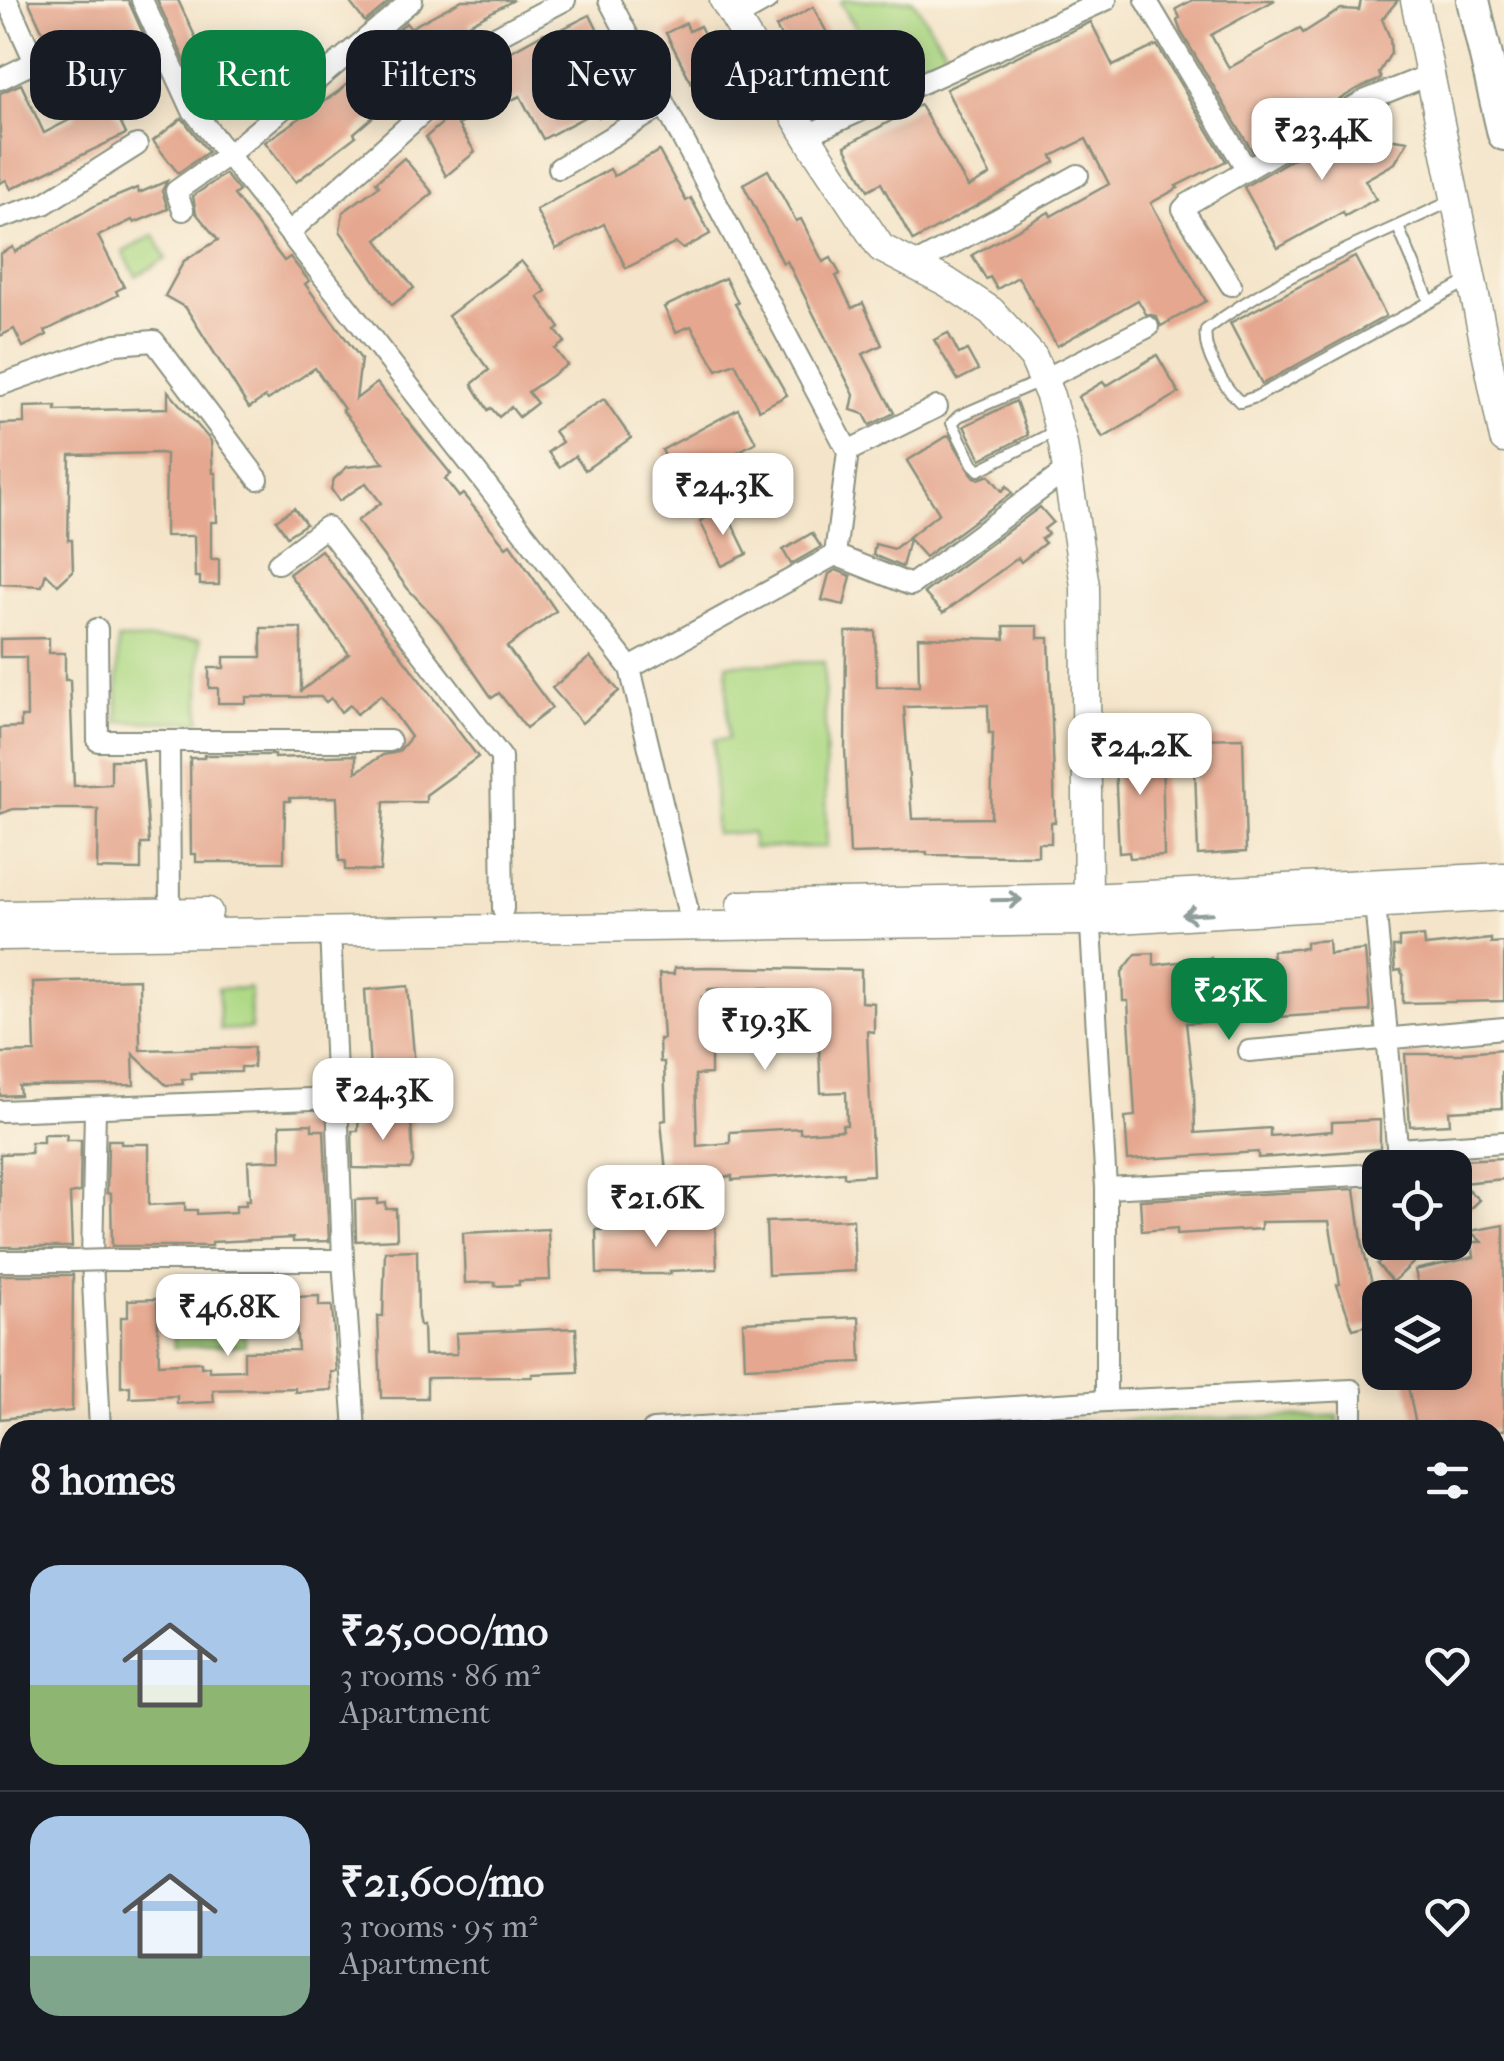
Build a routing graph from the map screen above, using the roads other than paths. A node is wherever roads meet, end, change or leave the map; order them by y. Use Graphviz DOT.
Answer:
graph roads {
  1 [pos="7,0"];
  2 [pos="142,0"];
  3 [pos="412,0"];
  4 [pos="565,0"];
  5 [pos="609,0"];
  6 [pos="767,0"];
  7 [pos="1106,0"];
  8 [pos="1146,0"];
  9 [pos="1415,0"];
  10 [pos="1473,0"];
  11 [pos="730,9"];
  12 [pos="509,30"];
  13 [pos="625,30"];
  14 [pos="1430,75"];
  15 [pos="0,78"];
  16 [pos="671,118"];
  17 [pos="415,120"];
  18 [pos="639,120"];
  19 [pos="1504,134"];
  20 [pos="807,135"];
  21 [pos="137,146"];
  22 [pos="229,154"];
  23 [pos="559,168"];
  24 [pos="1248,170"];
  25 [pos="1078,175"];
  26 [pos="1454,200"];
  27 [pos="183,210"];
  28 [pos="0,218"];
  29 [pos="1398,227"];
  30 [pos="290,232"];
  31 [pos="914,264"];
  32 [pos="1470,280"];
  33 [pos="1230,285"];
  34 [pos="1429,300"];
  35 [pos="1148,327"];
  36 [pos="1043,380"];
  37 [pos="0,386"];
  38 [pos="937,407"];
  39 [pos="1058,429"];
  40 [pos="1504,439"];
  41 [pos="848,451"];
  42 [pos="1067,470"];
  43 [pos="258,480"];
  44 [pos="835,555"];
  45 [pos="278,562"];
  46 [pos="97,630"];
  47 [pos="630,668"];
  48 [pos="169,741"];
  49 [pos="390,741"];
  50 [pos="1504,877"];
  51 [pos="1504,896"];
  52 [pos="1375,903"];
  53 [pos="686,906"];
  54 [pos="503,909"];
  55 [pos="1090,909"];
  56 [pos="170,912"];
  57 [pos="0,914"];
  58 [pos="330,930"];
  59 [pos="0,936"];
  60 [pos="1504,1028"];
  61 [pos="1388,1041"];
  62 [pos="1249,1051"];
  63 [pos="337,1098"];
  64 [pos="95,1108"];
  65 [pos="0,1111"];
  66 [pos="1504,1142"];
  67 [pos="1397,1150"];
  68 [pos="1451,1150"];
  69 [pos="1362,1175"];
  70 [pos="1106,1188"];
  71 [pos="343,1260"];
  72 [pos="0,1261"];
  73 [pos="1106,1401"];
  74 [pos="100,1420"];
  75 [pos="354,1420"];
  76 [pos="809,1420"];
  77 [pos="1352,1420"];
  1 -- 15 [label="street"];
  2 -- 22 [label="street"];
  3 -- 22 [label="street"];
  4 -- 12 [label="street"];
  5 -- 13 [label="street"];
  6 -- 11 [label="street"];
  7 -- 20 [label="street"];
  8 -- 24 [label="street"];
  9 -- 14 [label="street"];
  10 -- 19 [label="main road"];
  11 -- 20 [label="street"];
  14 -- 24 [label="street"];
  14 -- 26 [label="street"];
  16 -- 41 [label="street"];
  17 -- 30 [label="street"];
  18 -- 23 [label="street"];
  20 -- 31 [label="street"];
  21 -- 28 [label="street"];
  22 -- 27 [label="street"];
  22 -- 30 [label="street"];
  24 -- 33 [label="street"];
  25 -- 31 [label="street"];
  26 -- 29 [label="lane"];
  26 -- 32 [label="street"];
  29 -- 34 [label="lane"];
  29 -- 34 [label="lane"];
  30 -- 47 [label="street"];
  31 -- 36 [label="street"];
  32 -- 34 [label="lane"];
  32 -- 40 [label="street"];
  35 -- 36 [label="street"];
  36 -- 39 [label="street"];
  36 -- 39 [label="lane"];
  37 -- 43 [label="street"];
  38 -- 41 [label="street"];
  39 -- 42 [label="street"];
  41 -- 44 [label="street"];
  42 -- 44 [label="street"];
  42 -- 55 [label="street"];
  44 -- 47 [label="street"];
  45 -- 54 [label="street"];
  46 -- 48 [label="street"];
  47 -- 53 [label="street"];
  48 -- 49 [label="street"];
  48 -- 56 [label="street"];
  50 -- 55 [label="street"];
  51 -- 52 [label="street"];
  52 -- 55 [label="street, one-way"];
  52 -- 61 [label="street"];
  53 -- 54 [label="street"];
  53 -- 55 [label="street, one-way"];
  54 -- 56 [label="street"];
  55 -- 58 [label="street"];
  55 -- 70 [label="street"];
  56 -- 57 [label="street"];
  58 -- 59 [label="street"];
  58 -- 63 [label="street"];
  60 -- 61 [label="street"];
  61 -- 62 [label="street"];
  61 -- 67 [label="street"];
  63 -- 64 [label="street"];
  63 -- 71 [label="street"];
  64 -- 65 [label="street"];
  64 -- 74 [label="street"];
  66 -- 68 [label="street"];
  69 -- 70 [label="street"];
  70 -- 73 [label="street"];
  71 -- 72 [label="street, bridge"];
  71 -- 75 [label="street"];
  73 -- 76 [label="street"];
  73 -- 77 [label="street"];
}
